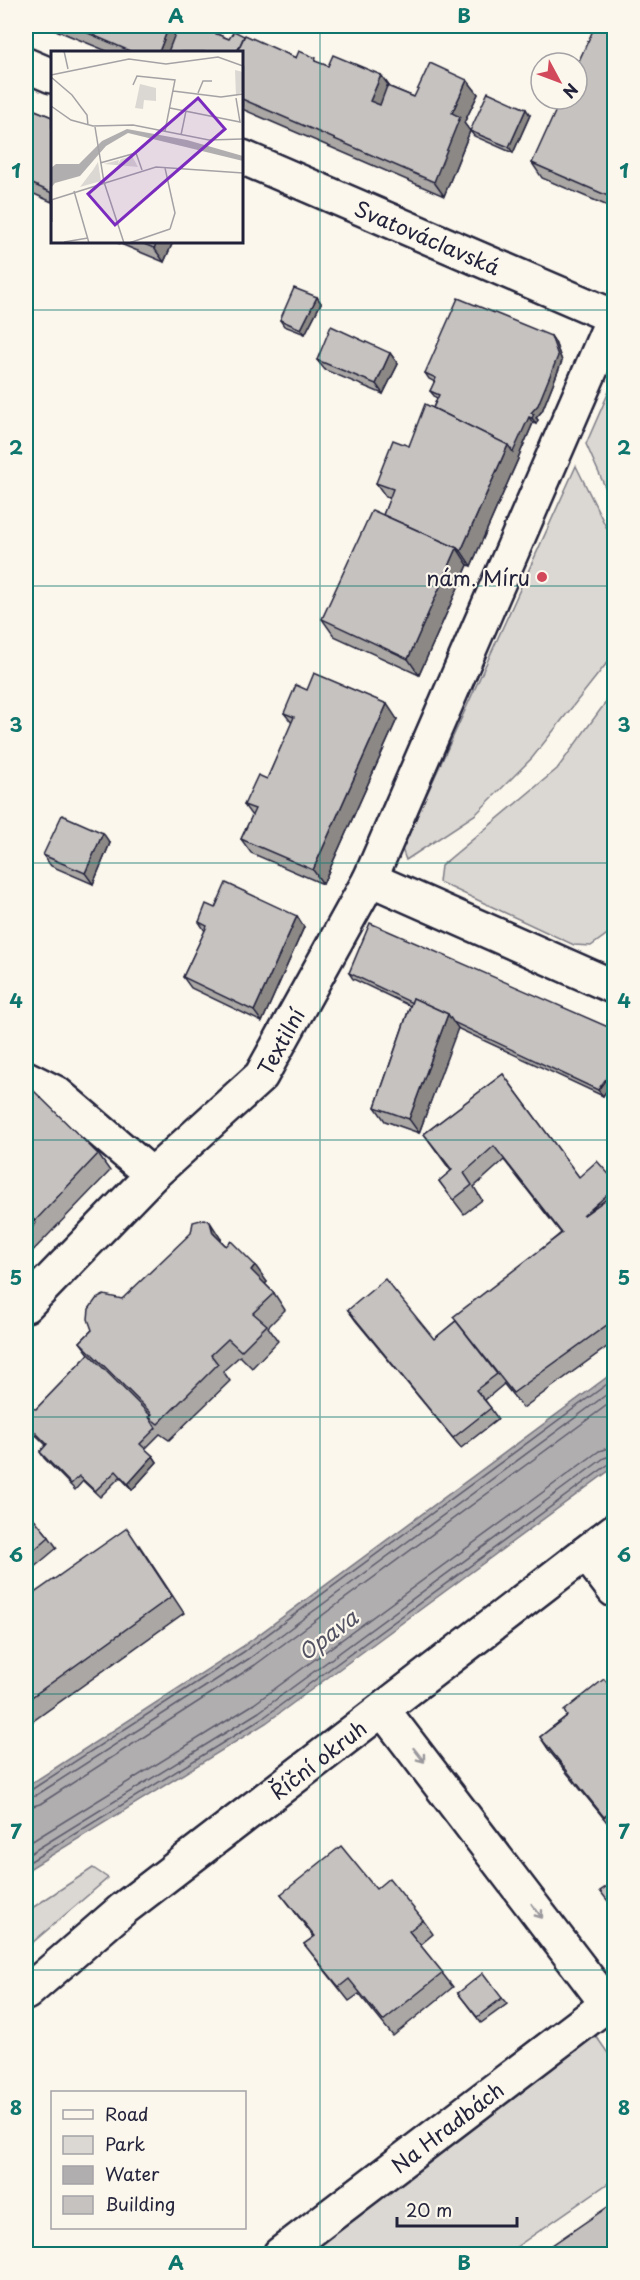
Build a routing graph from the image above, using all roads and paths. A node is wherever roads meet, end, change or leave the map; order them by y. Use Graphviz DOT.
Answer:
graph roads {
  1 [pos="26,65"];
  2 [pos="51,76"];
  3 [pos="243,157"];
  4 [pos="614,316"];
  5 [pos="370,879"];
  6 [pos="615,987"];
  7 [pos="26,1078"];
  8 [pos="152,1175"];
  9 [pos="26,1305"];
  10 [pos="615,1531"];
  11 [pos="586,1553"];
  12 [pos="615,1590"];
  13 [pos="383,1710"];
  14 [pos="26,1993"];
  15 [pos="611,2002"];
  16 [pos="280,2254"];
  1 -- 2 [label="street"];
  3 -- 4 [label="street, Svatováclavská"];
  4 -- 5 [label="street"];
  5 -- 6 [label="street"];
  5 -- 8 [label="street, Textilní"];
  7 -- 8 [label="street"];
  8 -- 9 [label="street, Textilní"];
  10 -- 11 [label="street, Říční okruh"];
  11 -- 12 [label="street"];
  11 -- 13 [label="street, Říční okruh"];
  13 -- 14 [label="street, Říční okruh"];
  13 -- 15 [label="street, one-way"];
  15 -- 16 [label="street, Na Hradbách"];
}
